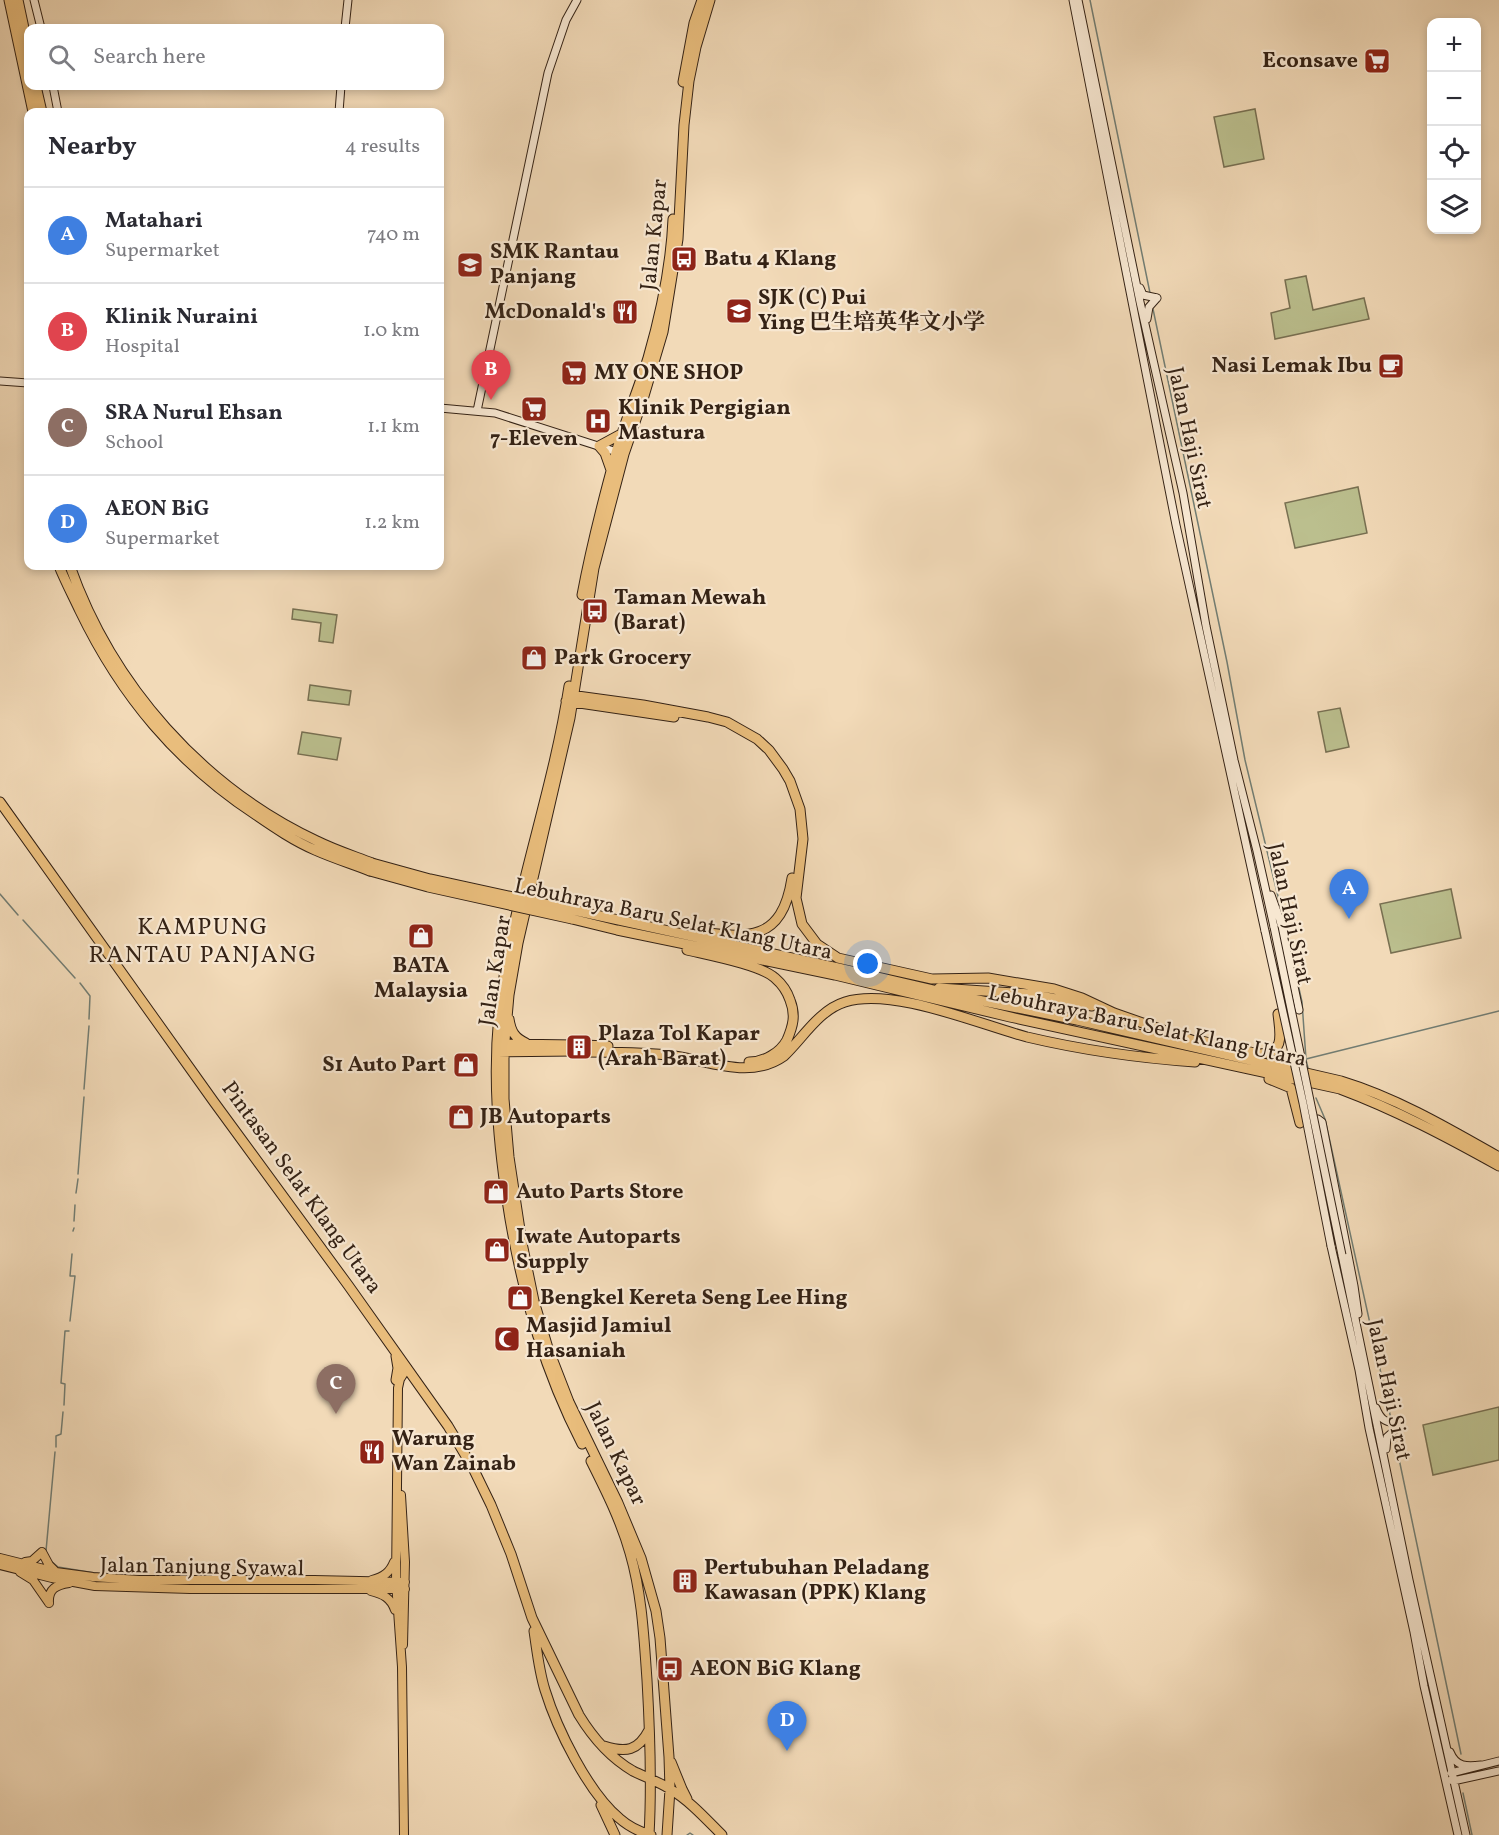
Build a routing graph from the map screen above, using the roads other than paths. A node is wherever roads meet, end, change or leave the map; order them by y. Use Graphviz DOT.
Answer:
graph roads {
  1 [pos="9,0"];
  2 [pos="18,0"];
  3 [pos="34,0"];
  4 [pos="348,0"];
  5 [pos="577,0"];
  6 [pos="702,0"];
  7 [pos="710,0"];
  8 [pos="1073,0"];
  9 [pos="1078,0"];
  10 [pos="40,24"];
  11 [pos="345,24"];
  12 [pos="24,28"];
  13 [pos="24,70"];
  14 [pos="28,90"];
  15 [pos="37,90"];
  16 [pos="54,90"];
  17 [pos="341,90"];
  18 [pos="32,108"];
  19 [pos="41,108"];
  20 [pos="57,108"];
  21 [pos="339,108"];
  22 [pos="1130,251"];
  23 [pos="1151,348"];
  24 [pos="0,381"];
  25 [pos="24,383"];
  26 [pos="444,408"];
  27 [pos="477,411"];
  28 [pos="623,433"];
  29 [pos="1171,436"];
  30 [pos="1160,440"];
  31 [pos="599,446"];
  32 [pos="620,453"];
  33 [pos="611,472"];
  34 [pos="1187,512"];
  35 [pos="1176,524"];
  36 [pos="61,570"];
  37 [pos="72,570"];
  38 [pos="577,671"];
  39 [pos="570,698"];
  40 [pos="589,701"];
  41 [pos="570,718"];
  42 [pos="0,802"];
  43 [pos="371,867"];
  44 [pos="1265,882"];
  45 [pos="573,914"];
  46 [pos="662,929"];
  47 [pos="617,930"];
  48 [pos="924,988"];
  49 [pos="508,1008"];
  50 [pos="1106,1009"];
  51 [pos="1299,1010"];
  52 [pos="1278,1014"];
  53 [pos="1183,1037"];
  54 [pos="500,1048"];
  55 [pos="529,1048"];
  56 [pos="579,1048"];
  57 [pos="1238,1064"];
  58 [pos="504,1085"];
  59 [pos="1300,1123"];
  60 [pos="1499,1157"];
  61 [pos="1499,1166"];
  62 [pos="396,1353"];
  63 [pos="1363,1362"];
  64 [pos="406,1367"];
  65 [pos="413,1376"];
  66 [pos="398,1382"];
  67 [pos="1371,1395"];
  68 [pos="397,1445"];
  69 [pos="1392,1498"];
  70 [pos="397,1555"];
  71 [pos="0,1558"];
  72 [pos="0,1565"];
  73 [pos="18,1566"];
  74 [pos="56,1572"];
  75 [pos="76,1582"];
  76 [pos="363,1585"];
  77 [pos="396,1586"];
  78 [pos="405,1586"];
  79 [pos="532,1618"];
  80 [pos="398,1623"];
  81 [pos="1428,1665"];
  82 [pos="402,1667"];
  83 [pos="563,1683"];
  84 [pos="545,1688"];
  85 [pos="650,1730"];
  86 [pos="598,1744"];
  87 [pos="651,1751"];
  88 [pos="1438,1754"];
  89 [pos="669,1757"];
  90 [pos="1499,1761"];
  91 [pos="1481,1766"];
  92 [pos="1499,1771"];
  93 [pos="1479,1775"];
  94 [pos="1451,1777"];
  95 [pos="651,1780"];
  96 [pos="670,1789"];
  97 [pos="597,1793"];
  98 [pos="692,1805"];
  99 [pos="1464,1824"];
  100 [pos="404,1835"];
  101 [pos="615,1835"];
  102 [pos="650,1835"];
  103 [pos="667,1835"];
  104 [pos="722,1835"];
  105 [pos="1459,1835"];
  106 [pos="1466,1835"];
  1 -- 13 [label="highway"];
  2 -- 12 [label="highway"];
  3 -- 10 [label="main road"];
  4 -- 11 [label="main road"];
  5 -- 27 [label="main road"];
  6 -- 28 [label="highway, Jalan Kapar"];
  7 -- 32 [label="highway, Jalan Kapar"];
  8 -- 30 [label="main road, Jalan Haji Sirat"];
  9 -- 22 [label="main road, Jalan Haji Sirat"];
  14 -- 18 [label="highway"];
  15 -- 19 [label="highway"];
  16 -- 20 [label="main road"];
  17 -- 21 [label="main road"];
  22 -- 23 [label="main road, Jalan Haji Sirat"];
  22 -- 23 [label="main road"];
  23 -- 29 [label="main road, Jalan Haji Sirat"];
  24 -- 25 [label="main road"];
  26 -- 27 [label="main road"];
  27 -- 31 [label="main road"];
  28 -- 31 [label="highway"];
  28 -- 32 [label="highway, Jalan Kapar"];
  29 -- 30 [label="main road"];
  29 -- 34 [label="main road, Jalan Haji Sirat"];
  30 -- 35 [label="main road, Jalan Haji Sirat"];
  31 -- 32 [label="main road"];
  31 -- 33 [label="highway"];
  32 -- 33 [label="highway, Jalan Kapar"];
  32 -- 38 [label="highway, Jalan Kapar"];
  33 -- 39 [label="highway, Jalan Kapar"];
  34 -- 35 [label="main road"];
  34 -- 44 [label="main road, Jalan Haji Sirat"];
  35 -- 88 [label="main road, Jalan Haji Sirat, bridge"];
  36 -- 43 [label="highway, Lebuhraya Baru Selat Klang Utara"];
  37 -- 43 [label="highway, Lebuhraya Baru Selat Klang Utara"];
  38 -- 39 [label="highway, Jalan Kapar"];
  38 -- 40 [label="highway"];
  39 -- 40 [label="highway"];
  39 -- 41 [label="highway, Jalan Kapar"];
  39 -- 54 [label="highway, Jalan Kapar"];
  40 -- 41 [label="highway"];
  40 -- 46 [label="highway"];
  40 -- 50 [label="highway"];
  41 -- 49 [label="highway, Jalan Kapar"];
  42 -- 62 [label="highway, Pintasan Selat Klang Utara"];
  43 -- 45 [label="highway, Lebuhraya Baru Selat Klang Utara, bridge"];
  44 -- 51 [label="main road"];
  44 -- 63 [label="main road, Jalan Haji Sirat, bridge"];
  45 -- 46 [label="highway, Lebuhraya Baru Selat Klang Utara"];
  45 -- 47 [label="highway, Lebuhraya Baru Selat Klang Utara"];
  46 -- 48 [label="highway, Lebuhraya Baru Selat Klang Utara"];
  47 -- 56 [label="highway"];
  47 -- 57 [label="highway, Lebuhraya Baru Selat Klang Utara"];
  48 -- 50 [label="highway"];
  48 -- 57 [label="highway, Lebuhraya Baru Selat Klang Utara"];
  49 -- 54 [label="highway, Jalan Kapar"];
  49 -- 55 [label="highway"];
  50 -- 53 [label="highway"];
  52 -- 53 [label="highway"];
  53 -- 57 [label="highway"];
  54 -- 55 [label="highway"];
  54 -- 58 [label="highway, Jalan Kapar"];
  54 -- 85 [label="highway, Jalan Kapar"];
  55 -- 56 [label="highway"];
  55 -- 58 [label="highway"];
  56 -- 57 [label="highway"];
  57 -- 59 [label="highway"];
  57 -- 60 [label="highway, Lebuhraya Baru Selat Klang Utara"];
  57 -- 61 [label="highway, Lebuhraya Baru Selat Klang Utara"];
  58 -- 89 [label="highway, Jalan Kapar"];
  59 -- 63 [label="main road"];
  62 -- 64 [label="highway, Pintasan Selat Klang Utara"];
  62 -- 66 [label="highway"];
  63 -- 67 [label="main road, Jalan Haji Sirat"];
  64 -- 65 [label="highway, Pintasan Selat Klang Utara"];
  64 -- 66 [label="main road"];
  65 -- 66 [label="highway"];
  65 -- 79 [label="highway, Pintasan Selat Klang Utara"];
  66 -- 68 [label="main road"];
  67 -- 69 [label="main road, Jalan Haji Sirat"];
  67 -- 69 [label="main road"];
  68 -- 70 [label="main road"];
  68 -- 78 [label="main road"];
  69 -- 81 [label="main road, Jalan Haji Sirat"];
  70 -- 76 [label="main road"];
  70 -- 77 [label="main road"];
  71 -- 73 [label="main road, Jalan Tanjung Syawal"];
  72 -- 73 [label="main road, Jalan Tanjung Syawal"];
  73 -- 74 [label="main road, Jalan Tanjung Syawal"];
  73 -- 74 [label="main road"];
  73 -- 75 [label="main road, Jalan Tanjung Syawal"];
  73 -- 75 [label="main road"];
  74 -- 76 [label="main road, Jalan Tanjung Syawal"];
  75 -- 76 [label="main road, Jalan Tanjung Syawal"];
  76 -- 77 [label="main road, Jalan Tanjung Syawal"];
  76 -- 80 [label="main road"];
  77 -- 78 [label="main road, Jalan Tanjung Syawal"];
  77 -- 80 [label="main road"];
  78 -- 82 [label="main road"];
  79 -- 83 [label="highway, Pintasan Selat Klang Utara"];
  79 -- 84 [label="highway, Pintasan Selat Klang Utara"];
  80 -- 82 [label="main road"];
  81 -- 91 [label="main road"];
  81 -- 94 [label="main road, Jalan Haji Sirat"];
  82 -- 100 [label="main road"];
  83 -- 84 [label="highway"];
  83 -- 86 [label="highway, Pintasan Selat Klang Utara"];
  84 -- 97 [label="highway, Pintasan Selat Klang Utara"];
  85 -- 86 [label="highway"];
  85 -- 87 [label="highway, Jalan Kapar"];
  86 -- 95 [label="highway, Pintasan Selat Klang Utara"];
  87 -- 89 [label="highway"];
  87 -- 95 [label="highway, Jalan Kapar"];
  88 -- 94 [label="main road"];
  88 -- 105 [label="main road, Jalan Haji Sirat"];
  89 -- 96 [label="highway, Jalan Kapar"];
  89 -- 98 [label="highway"];
  90 -- 91 [label="main road"];
  91 -- 94 [label="main road"];
  92 -- 93 [label="main road"];
  93 -- 94 [label="main road"];
  93 -- 99 [label="main road"];
  94 -- 99 [label="main road, Jalan Haji Sirat"];
  94 -- 105 [label="main road"];
  95 -- 96 [label="highway, Pintasan Selat Klang Utara"];
  95 -- 102 [label="highway, Jalan Kapar"];
  96 -- 98 [label="highway, Pintasan Selat Klang Utara"];
  96 -- 103 [label="highway, Jalan Kapar"];
  97 -- 101 [label="highway"];
  97 -- 102 [label="highway, Pintasan Selat Klang Utara"];
  98 -- 104 [label="highway, Pintasan Selat Klang Utara"];
  99 -- 106 [label="main road, Jalan Haji Sirat"];
}
